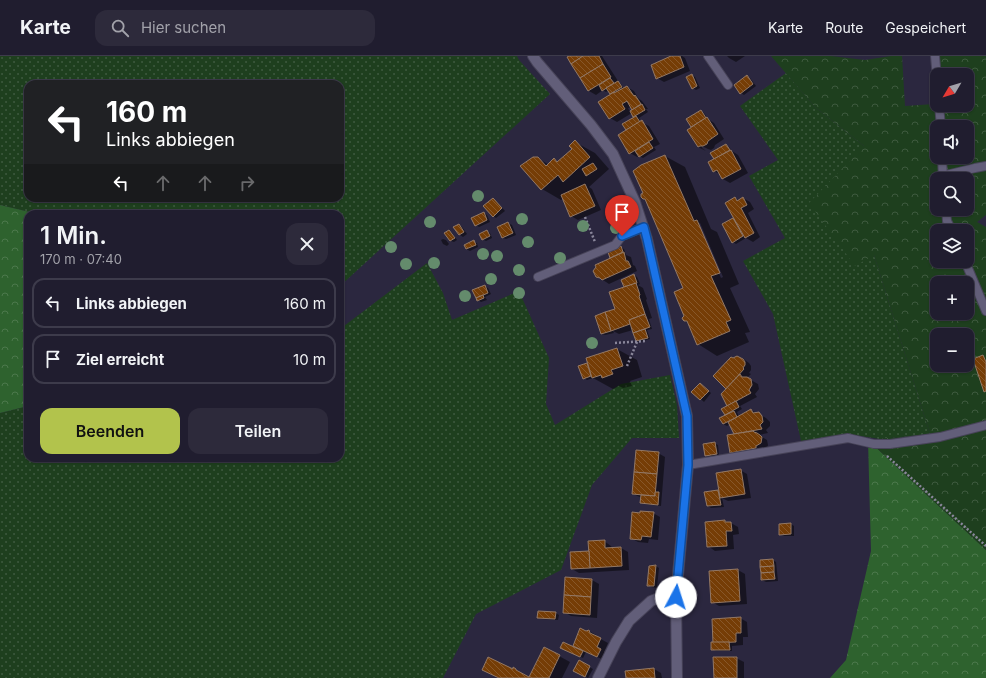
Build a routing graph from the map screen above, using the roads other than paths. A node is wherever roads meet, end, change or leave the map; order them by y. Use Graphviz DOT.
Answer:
graph roads {
  1 [pos="533,56"];
  2 [pos="708,56"];
  3 [pos="935,56"];
  4 [pos="936,68"];
  5 [pos="728,85"];
  6 [pos="986,166"];
  7 [pos="960,172"];
  8 [pos="644,227"];
  9 [pos="968,268"];
  10 [pos="538,276"];
  11 [pos="986,310"];
  12 [pos="986,425"];
  13 [pos="688,465"];
  14 [pos="676,597"];
  15 [pos="598,678"];
  16 [pos="677,678"];
  1 -- 8 [label="street"];
  2 -- 5 [label="lane"];
  3 -- 4 [label="lane"];
  6 -- 7 [label="lane"];
  8 -- 10 [label="lane"];
  8 -- 13 [label="street"];
  9 -- 11 [label="lane"];
  12 -- 13 [label="lane"];
  13 -- 14 [label="street"];
  14 -- 15 [label="street"];
  14 -- 16 [label="street"];
}
